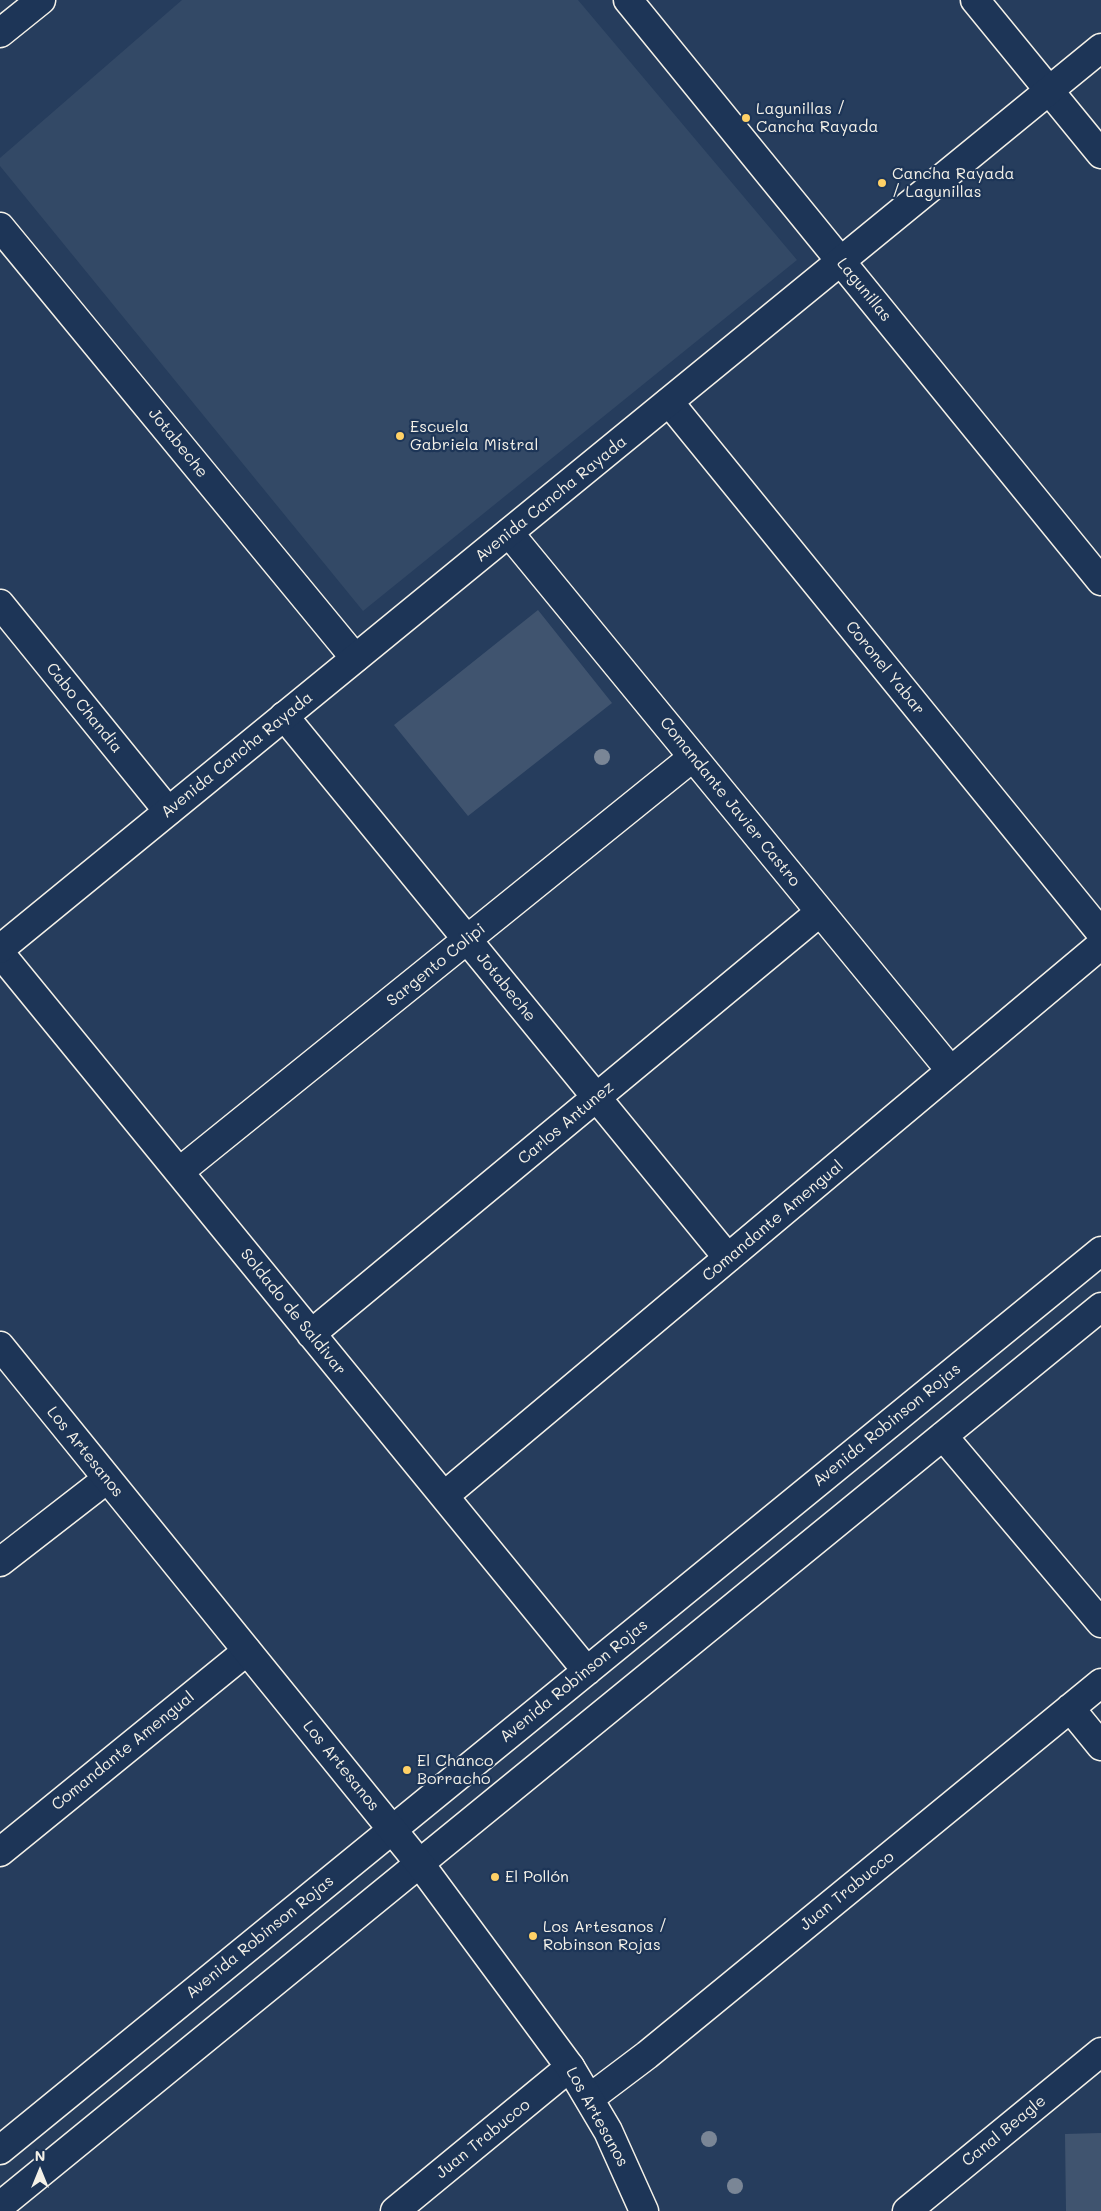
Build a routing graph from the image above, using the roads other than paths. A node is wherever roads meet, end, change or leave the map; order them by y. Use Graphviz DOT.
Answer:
graph roads {
  1 [pos="41,0"];
  2 [pos="628,0"];
  3 [pos="975,0"];
  4 [pos="0,33"];
  5 [pos="1101,48"];
  6 [pos="1050,91"];
  7 [pos="1101,154"];
  8 [pos="0,227"];
  9 [pos="841,261"];
  10 [pos="669,402"];
  11 [pos="509,533"];
  12 [pos="1101,581"];
  13 [pos="0,604"];
  14 [pos="355,658"];
  15 [pos="284,716"];
  16 [pos="693,757"];
  17 [pos="168,811"];
  18 [pos="820,912"];
  19 [pos="1101,933"];
  20 [pos="467,940"];
  21 [pos="1101,945"];
  22 [pos="0,949"];
  23 [pos="0,953"];
  24 [pos="951,1071"];
  25 [pos="597,1097"];
  26 [pos="179,1172"];
  27 [pos="1101,1251"];
  28 [pos="728,1258"];
  29 [pos="1101,1307"];
  30 [pos="311,1334"];
  31 [pos="0,1346"];
  32 [pos="943,1436"];
  33 [pos="107,1479"];
  34 [pos="444,1496"];
  35 [pos="0,1562"];
  36 [pos="1101,1623"];
  37 [pos="247,1651"];
  38 [pos="586,1671"];
  39 [pos="1101,1683"];
  40 [pos="1070,1708"];
  41 [pos="1101,1746"];
  42 [pos="392,1830"];
  43 [pos="0,1852"];
  44 [pos="420,1864"];
  45 [pos="1101,2052"];
  46 [pos="570,2067"];
  47 [pos="590,2098"];
  48 [pos="0,2150"];
  49 [pos="0,2206"];
  50 [pos="395,2211"];
  51 [pos="644,2211"];
  52 [pos="907,2211"];
  1 -- 4 [label="street"];
  2 -- 9 [label="street, Lagunillas"];
  3 -- 6 [label="street"];
  5 -- 6 [label="street, Avenida Cancha Rayada"];
  6 -- 7 [label="street"];
  6 -- 9 [label="street, Avenida Cancha Rayada"];
  8 -- 14 [label="street, Jotabeche"];
  9 -- 10 [label="street, Avenida Cancha Rayada"];
  9 -- 12 [label="street, Lagunillas"];
  10 -- 11 [label="street, Avenida Cancha Rayada"];
  10 -- 19 [label="street, Coronel Yabar"];
  11 -- 14 [label="street, Avenida Cancha Rayada"];
  11 -- 16 [label="street, Comandante Javier Castro"];
  13 -- 17 [label="street, Cabo Chandia"];
  14 -- 15 [label="street, Avenida Cancha Rayada"];
  15 -- 17 [label="street, Avenida Cancha Rayada"];
  15 -- 20 [label="street, Jotabeche"];
  16 -- 18 [label="street, Comandante Javier Castro"];
  16 -- 20 [label="street, Sargento Colipi"];
  17 -- 22 [label="street, Avenida Cancha Rayada"];
  18 -- 24 [label="street, Comandante Javier Castro"];
  18 -- 25 [label="street, Carlos Antunez"];
  20 -- 25 [label="street, Jotabeche"];
  20 -- 26 [label="street, Sargento Colipi"];
  21 -- 24 [label="street, Comandante Amengual"];
  23 -- 26 [label="street, Soldado de Saldivar"];
  24 -- 28 [label="street, Comandante Amengual"];
  25 -- 28 [label="street, Jotabeche"];
  25 -- 30 [label="street, Carlos Antunez"];
  26 -- 30 [label="street, Soldado de Saldivar"];
  27 -- 38 [label="street, Avenida Robinson Rojas"];
  28 -- 34 [label="street, Comandante Amengual"];
  29 -- 32 [label="street"];
  30 -- 34 [label="street, Soldado de Saldivar"];
  31 -- 33 [label="street, Los Artesanos"];
  32 -- 36 [label="street"];
  32 -- 44 [label="street"];
  33 -- 35 [label="street"];
  33 -- 37 [label="street, Los Artesanos"];
  34 -- 38 [label="street, Soldado de Saldivar"];
  37 -- 42 [label="street, Los Artesanos"];
  37 -- 43 [label="street, Comandante Amengual"];
  38 -- 42 [label="street, Avenida Robinson Rojas"];
  39 -- 40 [label="street, Juan Trabucco"];
  40 -- 41 [label="street"];
  40 -- 47 [label="street, Juan Trabucco"];
  42 -- 44 [label="street, Los Artesanos"];
  42 -- 48 [label="street, Avenida Robinson Rojas"];
  44 -- 46 [label="street, Los Artesanos"];
  44 -- 49 [label="street"];
  45 -- 52 [label="street, Canal Beagle"];
  46 -- 47 [label="street, Los Artesanos"];
  46 -- 50 [label="street, Juan Trabucco"];
  47 -- 51 [label="street, Los Artesanos"];
}
